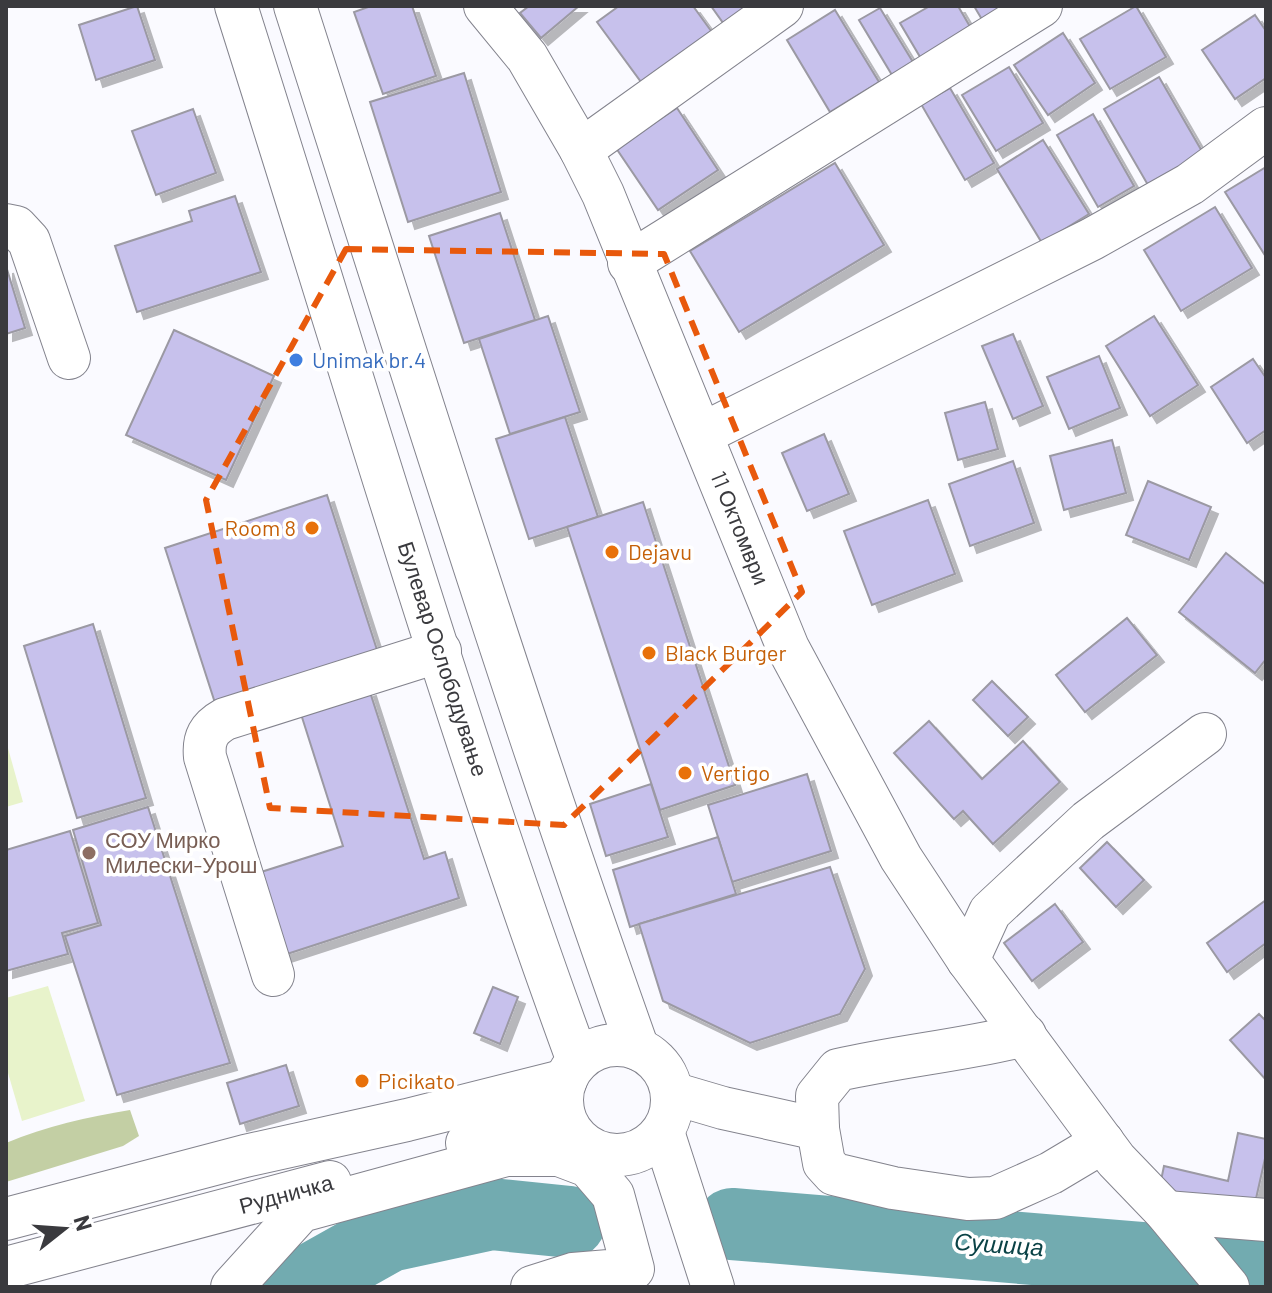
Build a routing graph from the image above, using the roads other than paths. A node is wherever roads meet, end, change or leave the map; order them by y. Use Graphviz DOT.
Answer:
graph roads {
  1 [pos="236,6"];
  2 [pos="295,6"];
  3 [pos="485,6"];
  4 [pos="782,6"];
  5 [pos="1041,6"];
  6 [pos="1266,128"];
  7 [pos="581,150"];
  8 [pos="9,215"];
  9 [pos="629,263"];
  10 [pos="69,358"];
  11 [pos="702,434"];
  12 [pos="440,651"];
  13 [pos="1205,734"];
  14 [pos="968,960"];
  15 [pos="273,975"];
  16 [pos="1025,1035"];
  17 [pos="569,1084"];
  18 [pos="662,1092"];
  19 [pos="818,1129"];
  20 [pos="1103,1142"];
  21 [pos="612,1155"];
  22 [pos="301,1211"];
  23 [pos="6,1219"];
  24 [pos="1266,1220"];
  25 [pos="1178,1227"];
  26 [pos="6,1268"];
  27 [pos="6,1286"];
  28 [pos="232,1287"];
  29 [pos="532,1287"];
  30 [pos="651,1287"];
  31 [pos="713,1287"];
  32 [pos="1228,1287"];
  1 -- 12 [label="street, Булевар Ослободување"];
  2 -- 18 [label="street"];
  3 -- 7 [label="street, 11 Октомври"];
  4 -- 7 [label="street"];
  5 -- 9 [label="street"];
  6 -- 11 [label="street"];
  7 -- 9 [label="street, 11 Октомври"];
  8 -- 10 [label="street"];
  9 -- 11 [label="street, 11 Октомври"];
  11 -- 14 [label="street, 11 Октомври"];
  12 -- 15 [label="street"];
  12 -- 17 [label="street, Булевар Ослободување"];
  13 -- 14 [label="street"];
  14 -- 16 [label="street, 11 Октомври"];
  16 -- 19 [label="street"];
  16 -- 20 [label="street, 11 Октомври"];
  17 -- 18 [label="street, Рудничка"];
  17 -- 21 [label="street, Булевар Ослободување"];
  17 -- 23 [label="street, Рудничка"];
  17 -- 26 [label="street, Рудничка"];
  18 -- 19 [label="street, Рудничка"];
  18 -- 21 [label="street"];
  18 -- 31 [label="street"];
  19 -- 20 [label="street"];
  20 -- 25 [label="street, 11 Октомври"];
  21 -- 30 [label="street"];
  22 -- 27 [label="street"];
  22 -- 28 [label="street"];
  22 -- 29 [label="street"];
  24 -- 25 [label="street"];
  25 -- 32 [label="street"];
}
